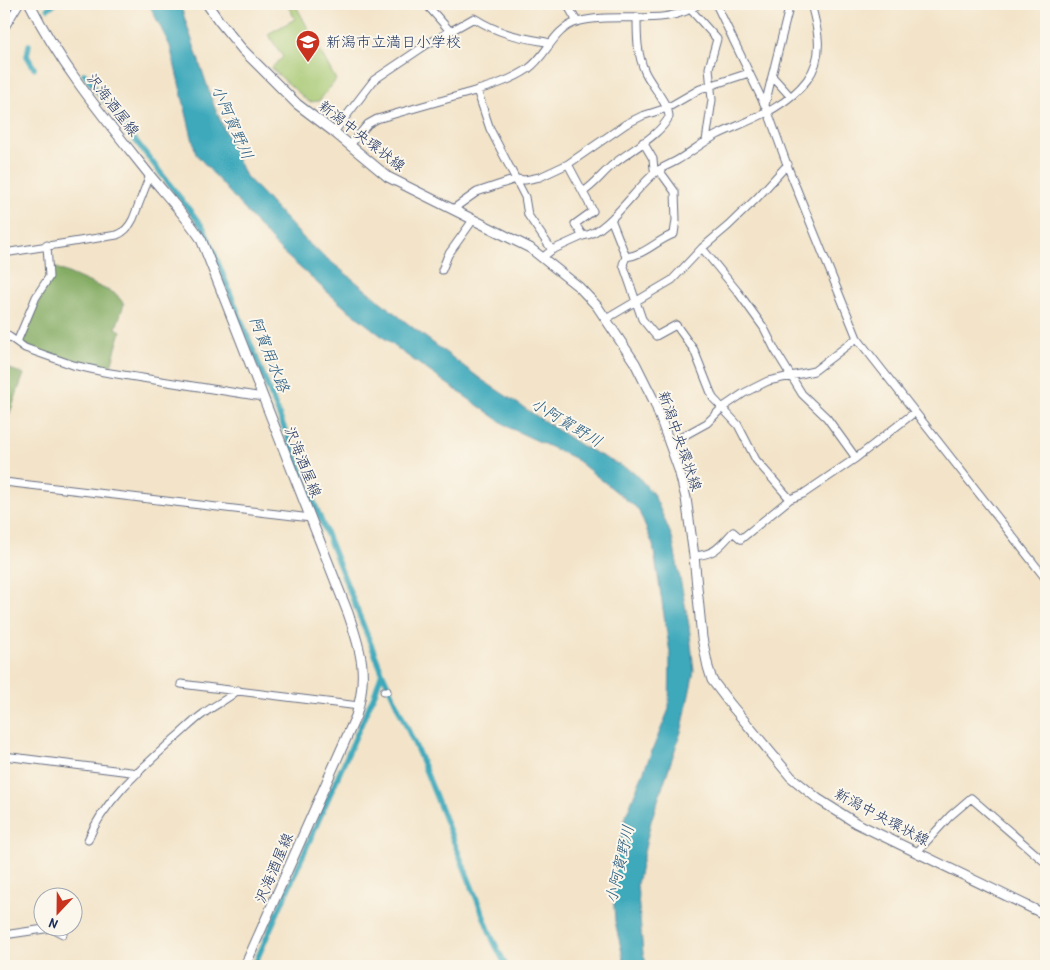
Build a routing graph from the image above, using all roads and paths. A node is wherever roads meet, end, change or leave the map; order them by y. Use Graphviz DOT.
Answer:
graph roads {
  1 [pos="19,4"];
  2 [pos="30,4"];
  3 [pos="207,4"];
  4 [pos="426,4"];
  5 [pos="566,4"];
  6 [pos="699,4"];
  7 [pos="716,4"];
  8 [pos="790,4"];
  9 [pos="811,4"];
  10 [pos="691,10"];
  11 [pos="637,17"];
  12 [pos="577,22"];
  13 [pos="4,29"];
  14 [pos="450,31"];
  15 [pos="550,44"];
  16 [pos="749,73"];
  17 [pos="772,76"];
  18 [pos="711,85"];
  19 [pos="477,90"];
  20 [pos="790,96"];
  21 [pos="667,108"];
  22 [pos="766,109"];
  23 [pos="334,132"];
  24 [pos="643,142"];
  25 [pos="706,142"];
  26 [pos="350,145"];
  27 [pos="568,164"];
  28 [pos="788,164"];
  29 [pos="657,171"];
  30 [pos="150,175"];
  31 [pos="516,179"];
  32 [pos="583,192"];
  33 [pos="453,209"];
  34 [pos="611,219"];
  35 [pos="473,220"];
  36 [pos="583,236"];
  37 [pos="47,245"];
  38 [pos="702,248"];
  39 [pos="552,250"];
  40 [pos="4,253"];
  41 [pos="543,257"];
  42 [pos="626,257"];
  43 [pos="442,270"];
  44 [pos="637,301"];
  45 [pos="606,319"];
  46 [pos="4,333"];
  47 [pos="857,338"];
  48 [pos="17,342"];
  49 [pos="790,376"];
  50 [pos="263,397"];
  51 [pos="722,408"];
  52 [pos="915,412"];
  53 [pos="669,444"];
  54 [pos="856,458"];
  55 [pos="4,482"];
  56 [pos="790,499"];
  57 [pos="311,518"];
  58 [pos="694,556"];
  59 [pos="1046,579"];
  60 [pos="181,684"];
  61 [pos="238,690"];
  62 [pos="359,706"];
  63 [pos="4,756"];
  64 [pos="138,773"];
  65 [pos="88,840"];
  66 [pos="917,852"];
  67 [pos="1046,864"];
  68 [pos="1046,914"];
  69 [pos="32,931"];
  70 [pos="4,935"];
  71 [pos="4,962"];
  72 [pos="7,966"];
  73 [pos="245,966"];
  1 -- 13 [label="street"];
  2 -- 30 [label="main road, 沢海酒屋線"];
  3 -- 23 [label="main road, 新潟中央環状線"];
  4 -- 14 [label="street"];
  5 -- 12 [label="street"];
  6 -- 10 [label="street"];
  7 -- 16 [label="street"];
  8 -- 17 [label="street"];
  9 -- 20 [label="street"];
  10 -- 11 [label="street"];
  10 -- 18 [label="street"];
  11 -- 12 [label="street"];
  11 -- 21 [label="street"];
  12 -- 15 [label="street"];
  14 -- 15 [label="street"];
  14 -- 23 [label="street"];
  15 -- 19 [label="street"];
  16 -- 18 [label="street"];
  16 -- 22 [label="street"];
  17 -- 20 [label="street"];
  17 -- 22 [label="street"];
  18 -- 21 [label="street"];
  18 -- 25 [label="street"];
  19 -- 26 [label="street"];
  19 -- 31 [label="street"];
  20 -- 22 [label="street"];
  21 -- 24 [label="street"];
  21 -- 27 [label="street"];
  22 -- 25 [label="street"];
  22 -- 28 [label="street"];
  23 -- 26 [label="main road, 新潟中央環状線"];
  24 -- 29 [label="street"];
  24 -- 32 [label="street"];
  25 -- 29 [label="street"];
  26 -- 33 [label="main road, 新潟中央環状線"];
  27 -- 31 [label="street"];
  27 -- 32 [label="street"];
  28 -- 38 [label="street"];
  28 -- 47 [label="street"];
  29 -- 34 [label="street"];
  29 -- 42 [label="street"];
  30 -- 37 [label="street"];
  30 -- 50 [label="main road, 沢海酒屋線"];
  31 -- 33 [label="street"];
  31 -- 39 [label="street"];
  32 -- 36 [label="street"];
  33 -- 35 [label="main road, 新潟中央環状線"];
  34 -- 36 [label="street"];
  34 -- 42 [label="street"];
  35 -- 41 [label="main road, 新潟中央環状線"];
  35 -- 43 [label="street"];
  36 -- 39 [label="street"];
  37 -- 40 [label="street"];
  37 -- 48 [label="street"];
  38 -- 44 [label="street"];
  38 -- 49 [label="street"];
  39 -- 41 [label="street"];
  41 -- 45 [label="main road, 新潟中央環状線"];
  42 -- 44 [label="street"];
  44 -- 45 [label="street"];
  44 -- 51 [label="street"];
  45 -- 53 [label="main road, 新潟中央環状線"];
  46 -- 48 [label="street"];
  47 -- 49 [label="street"];
  47 -- 52 [label="street"];
  48 -- 50 [label="street"];
  49 -- 51 [label="street"];
  49 -- 54 [label="street"];
  50 -- 57 [label="main road, 沢海酒屋線"];
  51 -- 53 [label="street"];
  51 -- 56 [label="street"];
  52 -- 54 [label="street"];
  52 -- 59 [label="street"];
  53 -- 58 [label="main road, 新潟中央環状線"];
  54 -- 56 [label="street"];
  55 -- 57 [label="street"];
  56 -- 58 [label="street"];
  57 -- 62 [label="main road, 沢海酒屋線"];
  58 -- 66 [label="main road, 新潟中央環状線"];
  60 -- 61 [label="street"];
  61 -- 62 [label="street"];
  61 -- 64 [label="street"];
  62 -- 73 [label="main road, 沢海酒屋線"];
  63 -- 64 [label="street"];
  64 -- 65 [label="street"];
  66 -- 67 [label="street"];
  66 -- 68 [label="main road, 新潟中央環状線"];
  69 -- 70 [label="street"];
  71 -- 72 [label="street"];
}
